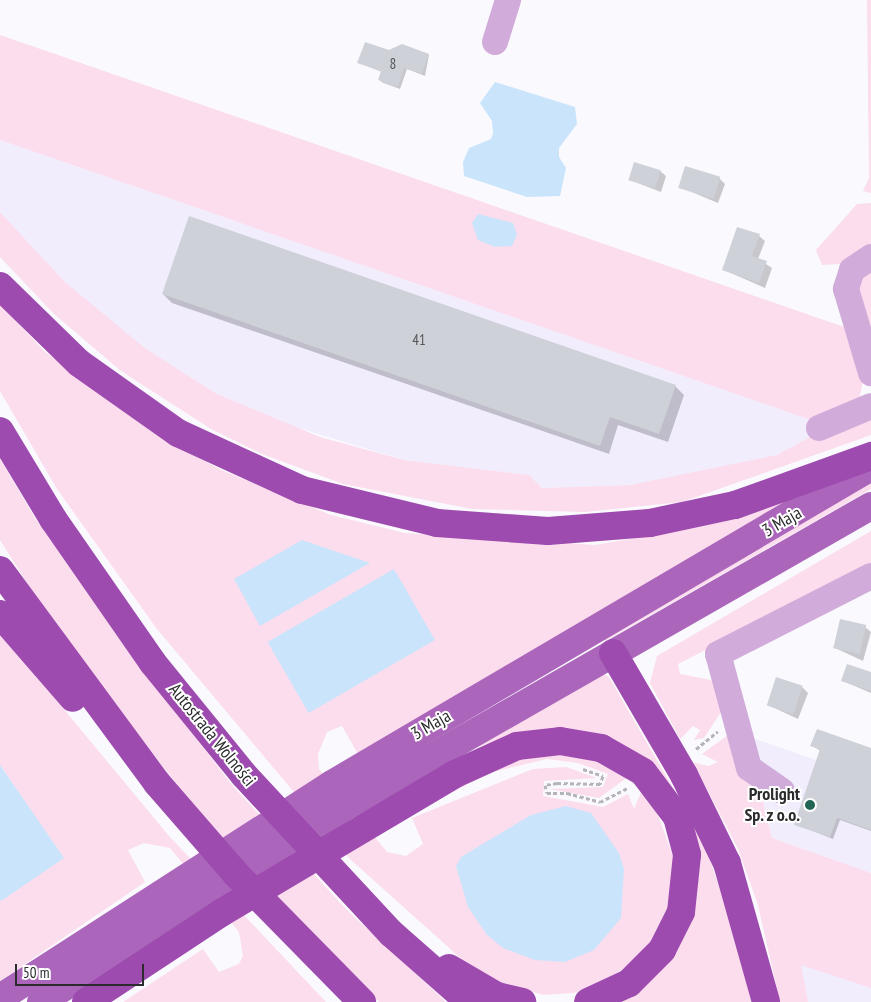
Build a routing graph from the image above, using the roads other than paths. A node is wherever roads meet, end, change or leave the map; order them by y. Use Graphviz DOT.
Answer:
graph roads {
  1 [pos="508,0"];
  2 [pos="494,42"];
  3 [pos="871,257"];
  4 [pos="0,286"];
  5 [pos="871,373"];
  6 [pos="871,406"];
  7 [pos="819,428"];
  8 [pos="0,432"];
  9 [pos="871,456"];
  10 [pos="871,467"];
  11 [pos="871,506"];
  12 [pos="0,570"];
  13 [pos="871,576"];
  14 [pos="0,614"];
  15 [pos="564,647"];
  16 [pos="613,653"];
  17 [pos="157,784"];
  18 [pos="782,791"];
  19 [pos="358,815"];
  20 [pos="204,893"];
  21 [pos="392,934"];
  22 [pos="0,998"];
  23 [pos="41,1002"];
  24 [pos="86,1002"];
  25 [pos="362,1002"];
  26 [pos="470,1002"];
  27 [pos="522,1002"];
  28 [pos="588,1002"];
  29 [pos="766,1002"];
  1 -- 2 [label="street"];
  3 -- 5 [label="street"];
  4 -- 9 [label="highway"];
  6 -- 7 [label="street"];
  8 -- 21 [label="highway, Autostrada Wolności"];
  10 -- 15 [label="main road, 3 Maja"];
  11 -- 16 [label="main road, 3 Maja"];
  12 -- 17 [label="highway"];
  13 -- 18 [label="street"];
  14 -- 17 [label="highway"];
  15 -- 16 [label="main road"];
  15 -- 20 [label="main road, 3 Maja"];
  16 -- 19 [label="main road, 3 Maja"];
  16 -- 29 [label="highway"];
  17 -- 25 [label="highway"];
  19 -- 20 [label="highway"];
  19 -- 28 [label="highway"];
  20 -- 22 [label="main road, 3 Maja"];
  20 -- 23 [label="main road, 3 Maja"];
  20 -- 24 [label="highway"];
  21 -- 26 [label="highway, Autostrada Wolności"];
  21 -- 27 [label="highway"];
}
